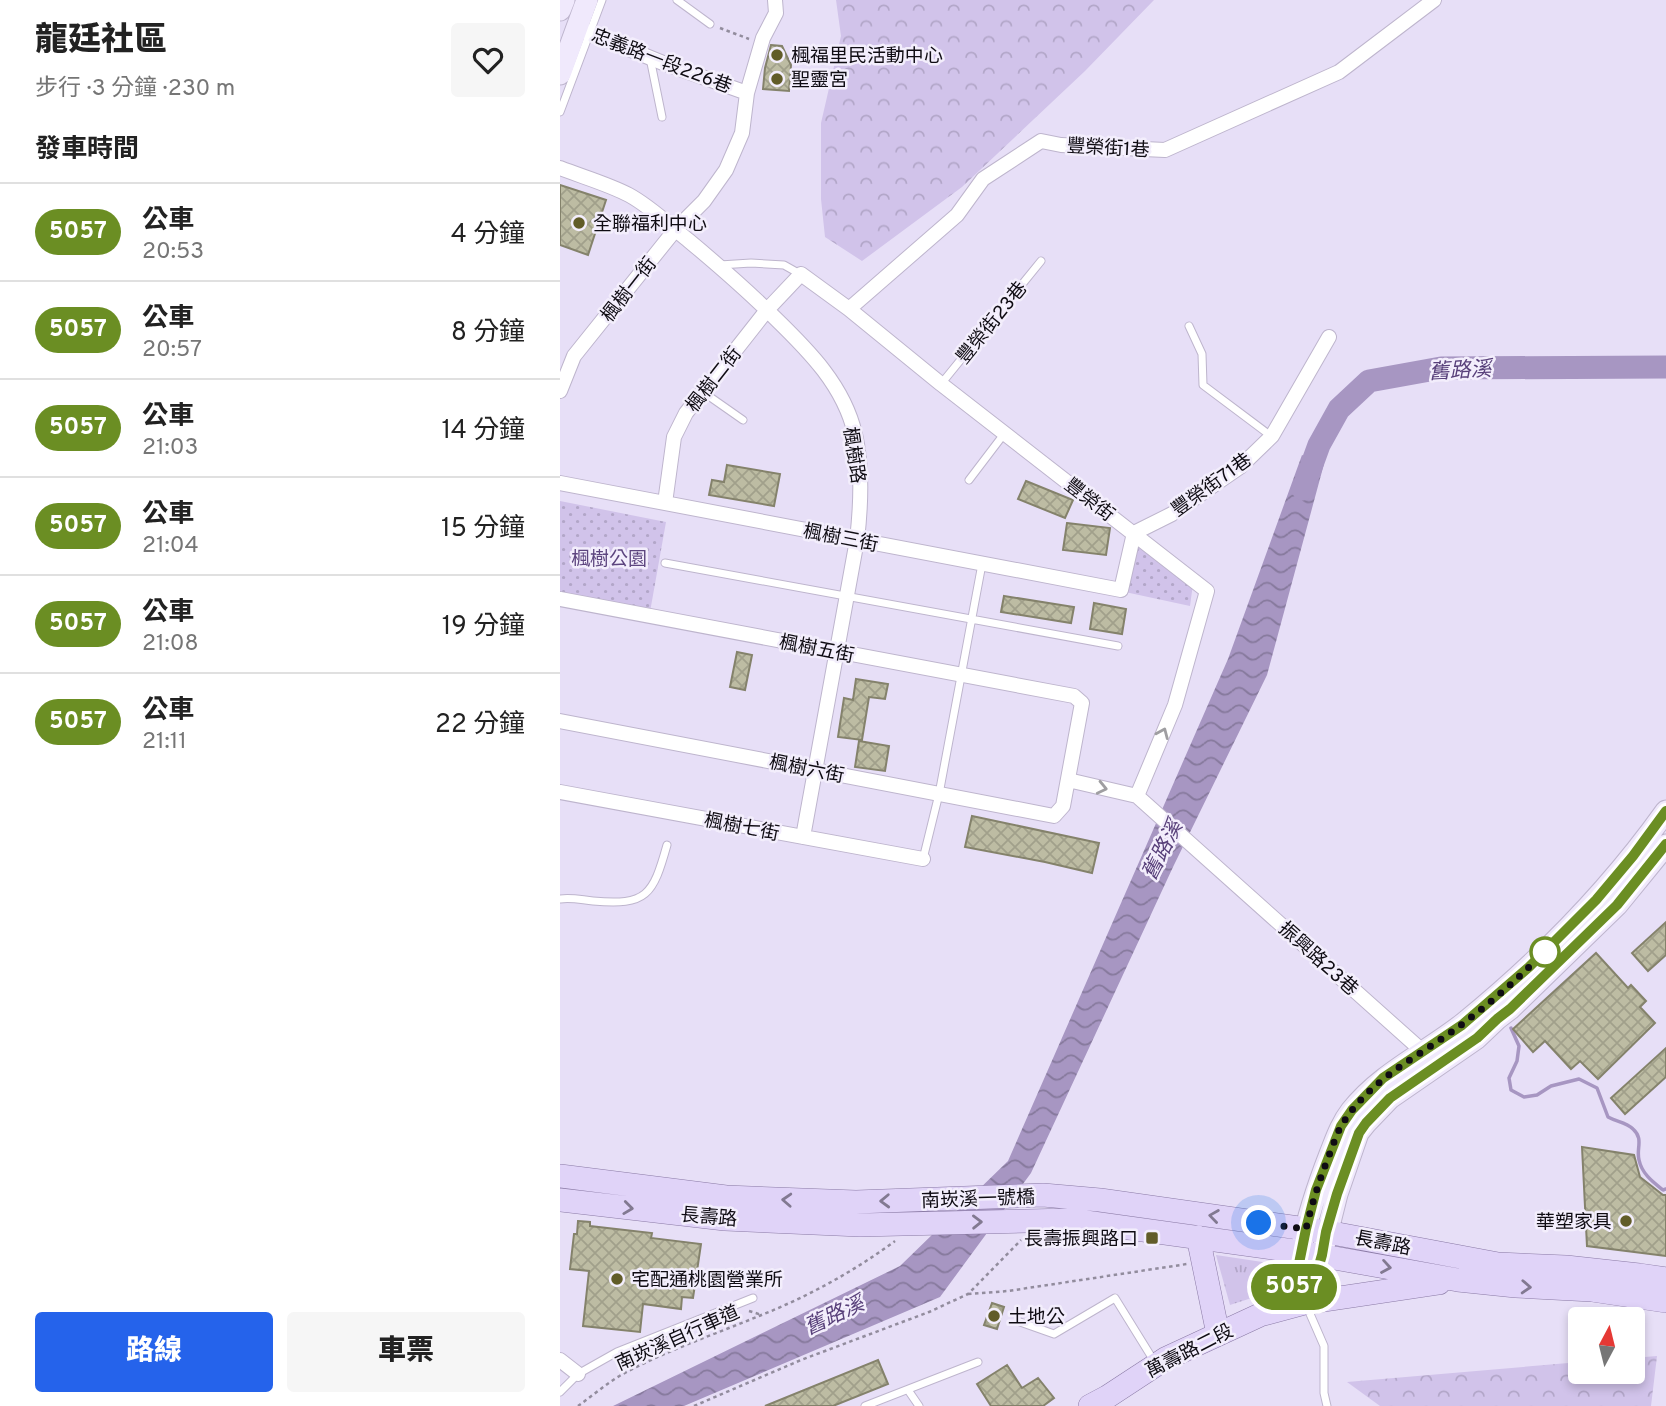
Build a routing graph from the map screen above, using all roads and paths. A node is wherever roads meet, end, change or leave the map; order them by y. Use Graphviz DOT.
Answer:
graph roads {
  1 [pos="564,0"];
  2 [pos="587,0"];
  3 [pos="602,0"];
  4 [pos="677,0"];
  5 [pos="775,0"];
  6 [pos="1434,0"];
  7 [pos="560,10"];
  8 [pos="710,24"];
  9 [pos="583,30"];
  10 [pos="762,44"];
  11 [pos="650,57"];
  12 [pos="560,74"];
  13 [pos="747,93"];
  14 [pos="560,112"];
  15 [pos="662,117"];
  16 [pos="560,168"];
  17 [pos="675,230"];
  18 [pos="1041,261"];
  19 [pos="719,265"];
  20 [pos="801,274"];
  21 [pos="849,309"];
  22 [pos="767,310"];
  23 [pos="1189,326"];
  24 [pos="1329,337"];
  25 [pos="941,384"];
  26 [pos="560,391"];
  27 [pos="703,392"];
  28 [pos="743,420"];
  29 [pos="1004,433"];
  30 [pos="1272,436"];
  31 [pos="969,480"];
  32 [pos="560,483"];
  33 [pos="665,503"];
  34 [pos="1133,533"];
  35 [pos="857,540"];
  36 [pos="665,563"];
  37 [pos="982,564"];
  38 [pos="846,597"];
  39 [pos="560,599"];
  40 [pos="972,621"];
  41 [pos="1118,646"];
  42 [pos="836,652"];
  43 [pos="961,675"];
  44 [pos="560,721"];
  45 [pos="815,770"];
  46 [pos="1068,780"];
  47 [pos="560,792"];
  48 [pos="939,794"];
  49 [pos="1137,796"];
  50 [pos="1666,811"];
  51 [pos="803,837"];
  52 [pos="667,845"];
  53 [pos="1666,845"];
  54 [pos="923,859"];
  55 [pos="560,899"];
  56 [pos="1430,1058"];
  57 [pos="560,1176"];
  58 [pos="560,1200"];
  59 [pos="1100,1200"];
  60 [pos="858,1214"];
  61 [pos="1100,1223"];
  62 [pos="1026,1234"];
  63 [pos="900,1237"];
  64 [pos="1198,1237"];
  65 [pos="1314,1242"];
  66 [pos="1204,1262"];
  67 [pos="1498,1264"];
  68 [pos="1666,1279"];
  69 [pos="1458,1280"];
  70 [pos="968,1294"];
  71 [pos="753,1298"];
  72 [pos="1666,1301"];
  73 [pos="1305,1303"];
  74 [pos="1020,1322"];
  75 [pos="1218,1334"];
  76 [pos="560,1360"];
  77 [pos="978,1362"];
  78 [pos="1156,1364"];
  79 [pos="578,1374"];
  80 [pos="908,1390"];
  81 [pos="560,1392"];
  82 [pos="1098,1405"];
  83 [pos="578,1406"];
  84 [pos="695,1406"];
  85 [pos="865,1406"];
  86 [pos="919,1406"];
  87 [pos="1327,1406"];
  1 -- 7 [label="street"];
  2 -- 9 [label="street"];
  3 -- 9 [label="lane"];
  4 -- 8 [label="lane"];
  5 -- 10 [label="street, 楓樹一街"];
  6 -- 21 [label="street, 豐榮街1巷"];
  8 -- 10 [label="path"];
  9 -- 11 [label="street, 忠義路一段226巷"];
  9 -- 12 [label="street"];
  9 -- 14 [label="lane"];
  10 -- 13 [label="street, 楓樹一街"];
  11 -- 13 [label="street, 忠義路一段226巷"];
  11 -- 15 [label="lane"];
  13 -- 17 [label="street, 楓樹一街"];
  16 -- 17 [label="street, 楓樹路"];
  17 -- 19 [label="street, 楓樹路"];
  17 -- 26 [label="street, 楓樹一街"];
  18 -- 25 [label="lane, 豐榮街23巷"];
  19 -- 20 [label="lane"];
  19 -- 22 [label="street, 楓樹路"];
  20 -- 21 [label="street, 豐榮街"];
  20 -- 22 [label="street, 楓樹二街"];
  21 -- 25 [label="street, 豐榮街"];
  22 -- 27 [label="street, 楓樹二街"];
  22 -- 35 [label="street, 楓樹路"];
  23 -- 30 [label="lane"];
  24 -- 30 [label="street, 豐榮街71巷"];
  25 -- 29 [label="street, 豐榮街"];
  27 -- 28 [label="lane"];
  27 -- 33 [label="street, 楓樹二街"];
  29 -- 31 [label="lane"];
  29 -- 34 [label="street, 豐榮街"];
  30 -- 34 [label="street, 豐榮街71巷"];
  32 -- 33 [label="street, 楓樹三街"];
  33 -- 35 [label="street, 楓樹三街"];
  34 -- 37 [label="street, 楓樹三街"];
  49 -- 34 [label="street, 豐榮街, one-way"];
  35 -- 37 [label="street, 楓樹三街"];
  35 -- 38 [label="street, 楓樹路"];
  36 -- 38 [label="lane"];
  37 -- 40 [label="lane"];
  38 -- 40 [label="lane"];
  38 -- 42 [label="street, 楓樹路"];
  39 -- 42 [label="street, 楓樹五街"];
  40 -- 41 [label="lane"];
  40 -- 43 [label="lane"];
  42 -- 43 [label="street, 楓樹五街"];
  42 -- 45 [label="street, 楓樹路"];
  43 -- 46 [label="street, 楓樹五街"];
  43 -- 48 [label="lane"];
  44 -- 45 [label="street, 楓樹六街"];
  45 -- 48 [label="street, 楓樹六街"];
  45 -- 51 [label="street, 楓樹路"];
  46 -- 48 [label="street, 楓樹六街"];
  46 -- 49 [label="street, one-way"];
  47 -- 51 [label="street, 楓樹七街"];
  48 -- 54 [label="lane"];
  49 -- 56 [label="street, 振興路23巷"];
  50 -- 56 [label="street"];
  51 -- 54 [label="street, 楓樹七街"];
  52 -- 55 [label="lane"];
  53 -- 56 [label="street"];
  56 -- 65 [label="street"];
  60 -- 57 [label="main road, 長壽路, one-way"];
  58 -- 60 [label="main road, 長壽路, one-way"];
  59 -- 60 [label="main road, 南崁溪一號橋, one-way"];
  65 -- 59 [label="main road, 長壽路, one-way"];
  60 -- 61 [label="main road, 南崁溪一號橋, one-way"];
  61 -- 64 [label="main road, 長壽路"];
  62 -- 70 [label="path"];
  63 -- 83 [label="path, 南崁溪自行車道"];
  64 -- 65 [label="main road, 長壽路"];
  64 -- 66 [label="main road"];
  65 -- 67 [label="main road, 長壽路"];
  65 -- 69 [label="main road, 長壽路, one-way"];
  65 -- 73 [label="main road"];
  66 -- 70 [label="path"];
  66 -- 75 [label="main road"];
  67 -- 68 [label="main road, 萬壽路二段"];
  67 -- 69 [label="main road, 萬壽路二段"];
  69 -- 72 [label="main road, 萬壽路二段, one-way"];
  69 -- 73 [label="main road, 萬壽路二段"];
  70 -- 84 [label="path"];
  71 -- 79 [label="lane"];
  73 -- 75 [label="main road, 萬壽路二段"];
  73 -- 87 [label="lane"];
  74 -- 78 [label="lane"];
  75 -- 78 [label="main road, 萬壽路二段"];
  76 -- 79 [label="street"];
  77 -- 80 [label="lane"];
  78 -- 82 [label="main road, 萬壽路二段"];
  79 -- 81 [label="lane"];
  80 -- 85 [label="lane"];
  80 -- 86 [label="lane"];
}
